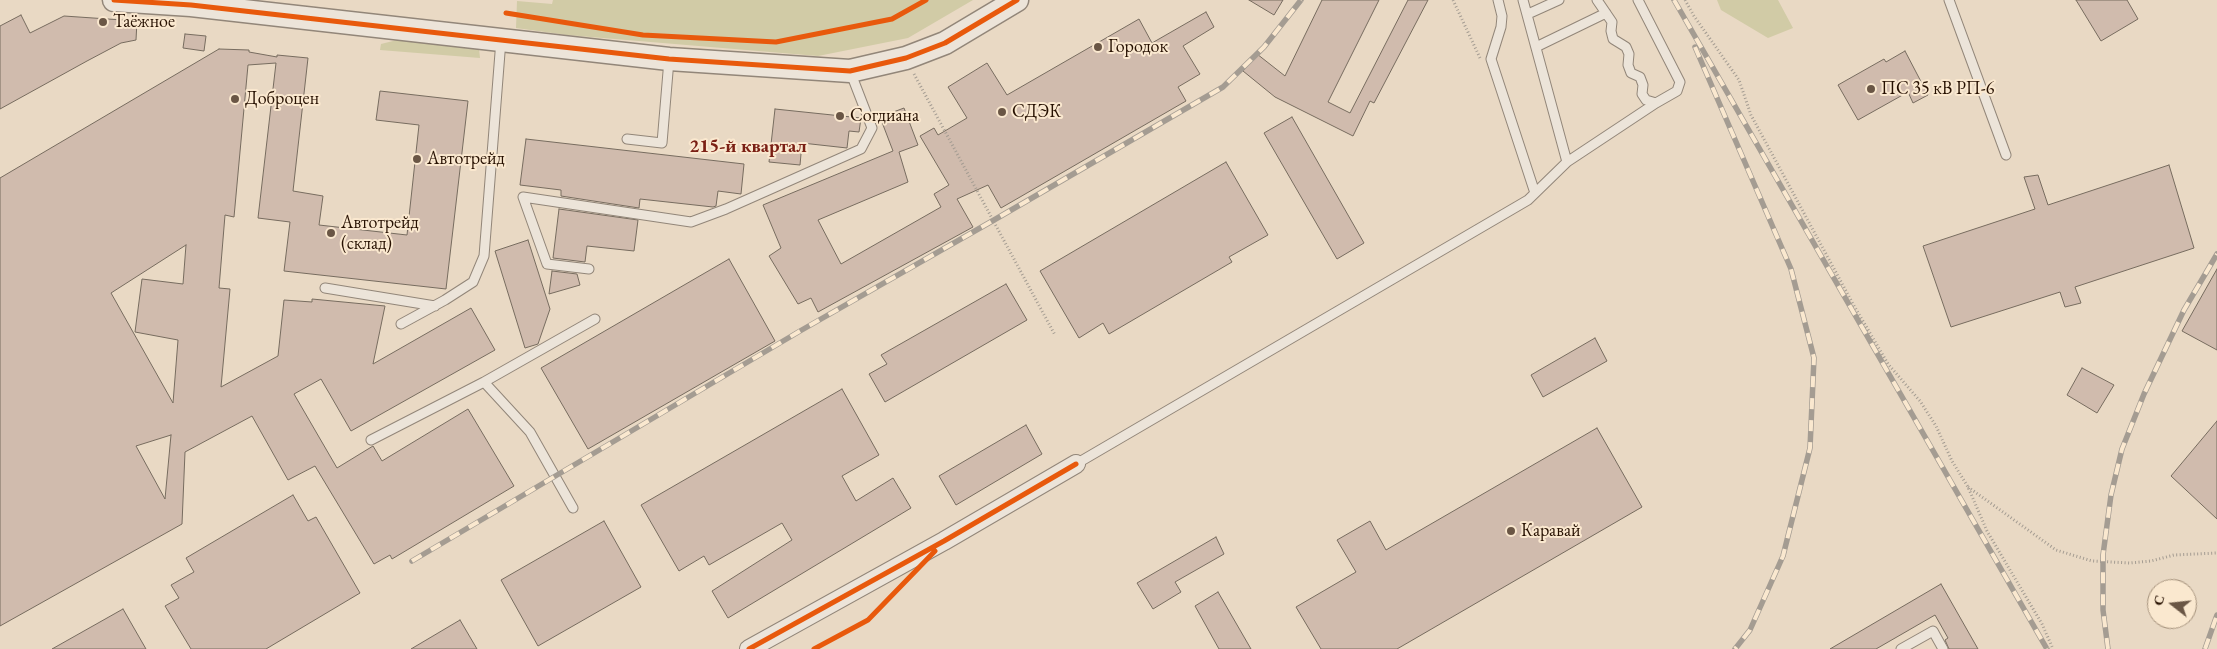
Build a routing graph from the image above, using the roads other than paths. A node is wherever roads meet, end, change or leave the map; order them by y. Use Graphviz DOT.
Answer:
graph roads {
  1 [pos="114,0"];
  2 [pos="1017,0"];
  3 [pos="1498,0"];
  4 [pos="1523,0"];
  5 [pos="1560,0"];
  6 [pos="1597,0"];
  7 [pos="1638,0"];
  8 [pos="1949,0"];
  9 [pos="191,3"];
  10 [pos="1606,13"];
  11 [pos="1528,14"];
  12 [pos="501,40"];
  13 [pos="1536,47"];
  14 [pos="669,59"];
  15 [pos="850,71"];
  16 [pos="1656,103"];
  17 [pos="627,139"];
  18 [pos="2006,155"];
  19 [pos="1567,162"];
  20 [pos="1535,193"];
  21 [pos="589,269"];
  22 [pos="325,288"];
  23 [pos="435,306"];
  24 [pos="595,319"];
  25 [pos="401,324"];
  26 [pos="484,382"];
  27 [pos="371,440"];
  28 [pos="1076,464"];
  29 [pos="572,508"];
  30 [pos="749,649"];
  31 [pos="1901,649"];
  32 [pos="1943,649"];
  1 -- 9 [label="street"];
  2 -- 15 [label="street"];
  3 -- 20 [label="lane"];
  4 -- 11 [label="lane"];
  5 -- 11 [label="lane"];
  6 -- 10 [label="lane"];
  7 -- 16 [label="lane"];
  8 -- 18 [label="lane"];
  9 -- 12 [label="street"];
  10 -- 13 [label="lane"];
  10 -- 16 [label="lane"];
  11 -- 13 [label="lane"];
  12 -- 14 [label="street"];
  12 -- 23 [label="lane"];
  13 -- 19 [label="lane"];
  14 -- 15 [label="street"];
  14 -- 17 [label="lane"];
  15 -- 21 [label="lane"];
  16 -- 19 [label="lane"];
  19 -- 20 [label="lane"];
  20 -- 28 [label="lane"];
  22 -- 23 [label="lane"];
  23 -- 25 [label="lane"];
  24 -- 26 [label="lane"];
  26 -- 27 [label="lane"];
  26 -- 29 [label="lane"];
  28 -- 30 [label="street"];
  31 -- 32 [label="lane"];
}
